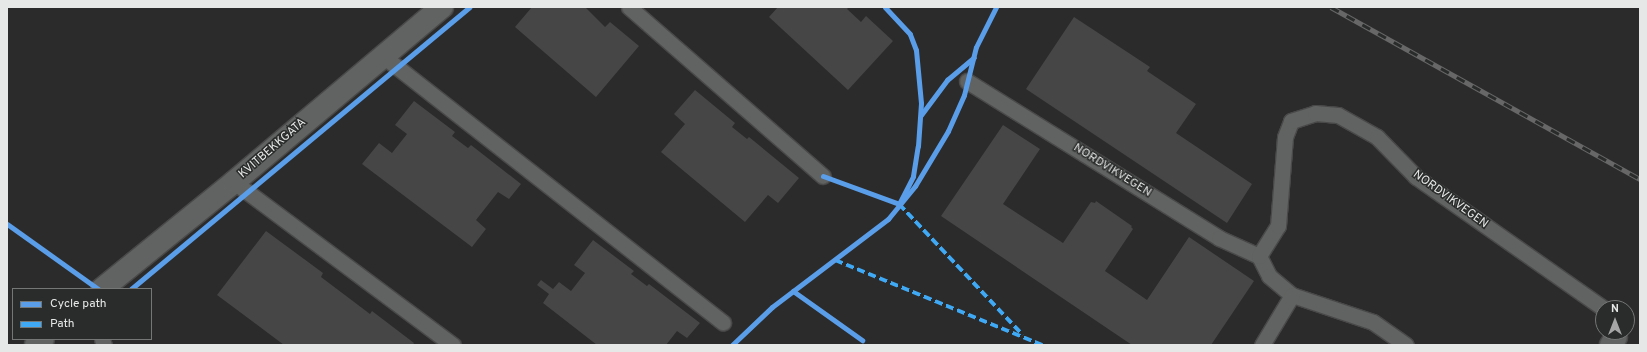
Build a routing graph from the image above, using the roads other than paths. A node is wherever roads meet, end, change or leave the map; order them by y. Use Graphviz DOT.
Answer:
graph roads {
  1 [pos="442,7"];
  2 [pos="629,7"];
  3 [pos="383,56"];
  4 [pos="967,81"];
  5 [pos="824,176"];
  6 [pos="234,182"];
  7 [pos="1259,256"];
  8 [pos="103,288"];
  9 [pos="1292,295"];
  10 [pos="1595,302"];
  11 [pos="723,322"];
  12 [pos="454,345"];
  13 [pos="1262,345"];
  14 [pos="1406,345"];
  1 -- 3 [label="street, KVITBEKKGATA"];
  2 -- 5 [label="lane"];
  3 -- 6 [label="street, KVITBEKKGATA"];
  3 -- 11 [label="lane"];
  4 -- 7 [label="lane, NORDVIKVEGEN"];
  6 -- 8 [label="street, KVITBEKKGATA"];
  6 -- 12 [label="lane"];
  7 -- 9 [label="lane"];
  7 -- 10 [label="lane, NORDVIKVEGEN"];
  9 -- 13 [label="lane"];
  9 -- 14 [label="lane"];
}
